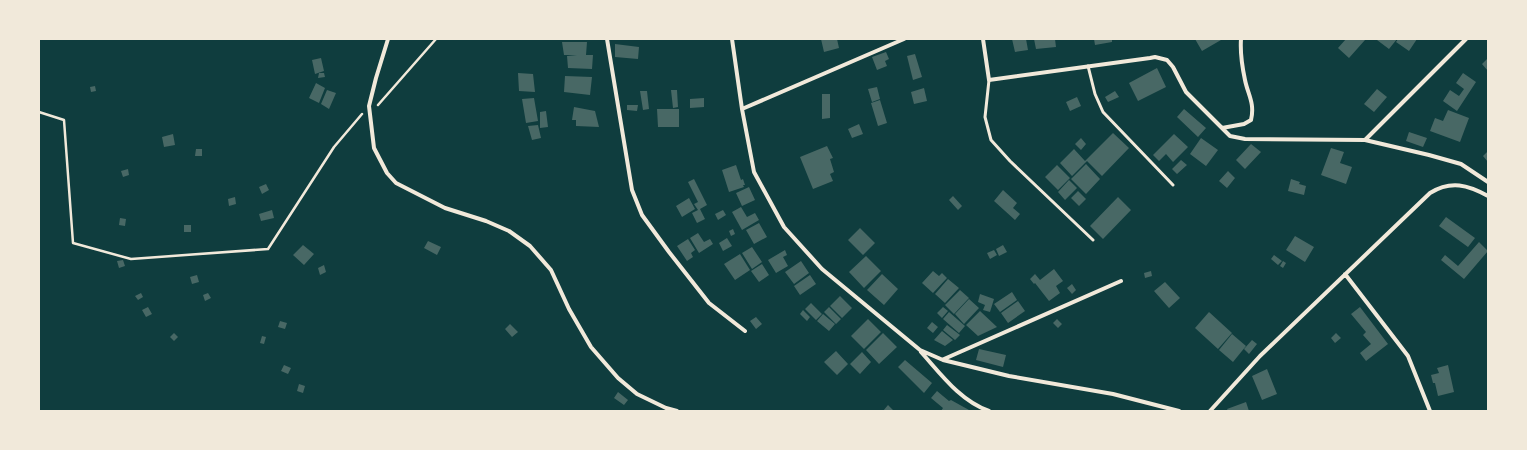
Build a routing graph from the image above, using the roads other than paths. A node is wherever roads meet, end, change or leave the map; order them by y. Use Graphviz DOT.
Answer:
graph roads {
  1 [pos="388,39"];
  2 [pos="607,39"];
  3 [pos="732,39"];
  4 [pos="904,39"];
  5 [pos="983,39"];
  6 [pos="1241,39"];
  7 [pos="1466,39"];
  8 [pos="1088,66"];
  9 [pos="989,80"];
  10 [pos="742,110"];
  11 [pos="1222,128"];
  12 [pos="1365,140"];
  13 [pos="1488,182"];
  14 [pos="1173,185"];
  15 [pos="1488,196"];
  16 [pos="1093,240"];
  17 [pos="1345,274"];
  18 [pos="1121,281"];
  19 [pos="745,331"];
  20 [pos="920,350"];
  21 [pos="943,360"];
  22 [pos="677,411"];
  23 [pos="989,411"];
  24 [pos="1179,411"];
  25 [pos="1210,411"];
  26 [pos="1430,411"];
  1 -- 22 [label="street"];
  2 -- 19 [label="street"];
  3 -- 10 [label="street"];
  4 -- 10 [label="street"];
  5 -- 9 [label="street"];
  6 -- 11 [label="street"];
  7 -- 12 [label="street"];
  8 -- 9 [label="street"];
  8 -- 11 [label="street"];
  8 -- 14 [label="lane"];
  9 -- 16 [label="lane"];
  10 -- 20 [label="street"];
  11 -- 12 [label="street"];
  12 -- 13 [label="street"];
  15 -- 17 [label="street"];
  17 -- 25 [label="street"];
  17 -- 26 [label="street"];
  18 -- 21 [label="street"];
  20 -- 21 [label="street"];
  20 -- 23 [label="street"];
  21 -- 24 [label="street"];
}
